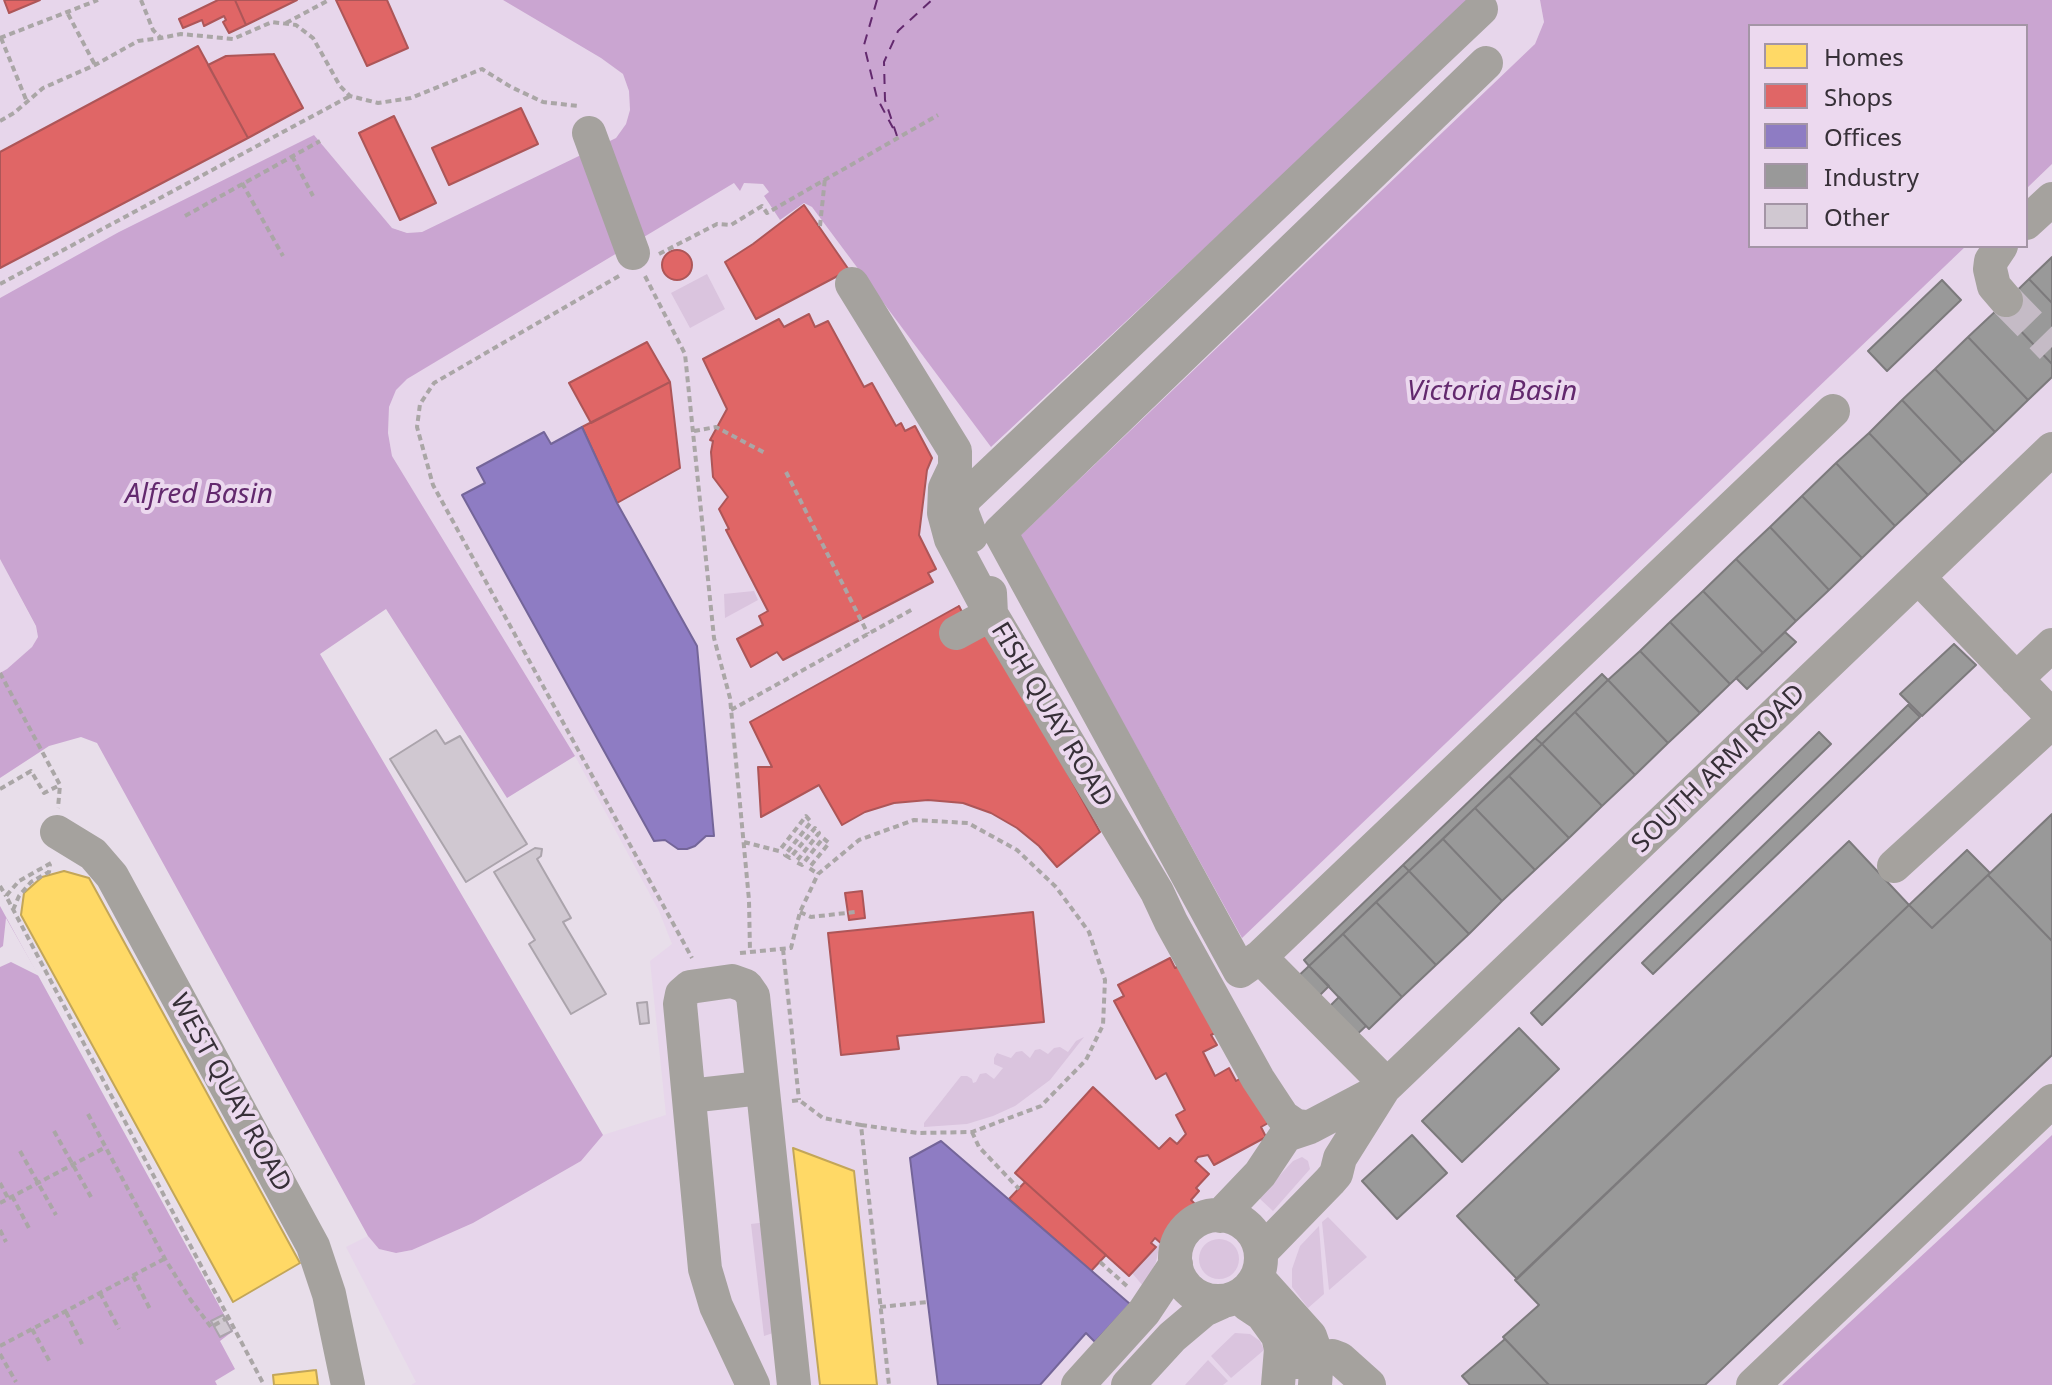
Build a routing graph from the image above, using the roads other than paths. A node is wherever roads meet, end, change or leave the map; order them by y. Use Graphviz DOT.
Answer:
graph roads {
  1 [pos="1481,9"];
  2 [pos="1486,63"];
  3 [pos="589,133"];
  4 [pos="2052,199"];
  5 [pos="2028,221"];
  6 [pos="2000,248"];
  7 [pos="636,259"];
  8 [pos="852,284"];
  9 [pos="2006,300"];
  10 [pos="1833,411"];
  11 [pos="2052,449"];
  12 [pos="1919,578"];
  13 [pos="991,614"];
  14 [pos="956,633"];
  15 [pos="2052,645"];
  16 [pos="2016,679"];
  17 [pos="2052,719"];
  18 [pos="57,832"];
  19 [pos="1894,866"];
  20 [pos="1260,957"];
  21 [pos="1386,1087"];
  22 [pos="689,1096"];
  23 [pos="762,1096"];
  24 [pos="2052,1101"];
  25 [pos="1308,1127"];
  26 [pos="1340,1158"];
  27 [pos="1220,1216"];
  28 [pos="1176,1264"];
  29 [pos="1259,1264"];
  30 [pos="1227,1300"];
  31 [pos="1316,1371"];
  32 [pos="1279,1376"];
  33 [pos="348,1385"];
  34 [pos="753,1385"];
  35 [pos="794,1385"];
  36 [pos="1078,1385"];
  37 [pos="1128,1385"];
  38 [pos="1369,1385"];
  39 [pos="1753,1385"];
  1 -- 13 [label="street"];
  2 -- 20 [label="street"];
  3 -- 7 [label="street"];
  4 -- 5 [label="street"];
  6 -- 9 [label="street"];
  8 -- 13 [label="street, FISH QUAY ROAD"];
  10 -- 20 [label="street"];
  11 -- 12 [label="street, SOUTH ARM ROAD"];
  12 -- 16 [label="street"];
  12 -- 21 [label="street, SOUTH ARM ROAD"];
  13 -- 14 [label="street"];
  13 -- 25 [label="street, FISH QUAY ROAD"];
  15 -- 16 [label="street"];
  16 -- 17 [label="street"];
  17 -- 19 [label="street"];
  18 -- 33 [label="street, WEST QUAY ROAD"];
  20 -- 21 [label="street"];
  21 -- 25 [label="street, SOUTH ARM ROAD"];
  21 -- 26 [label="street, SOUTH ARM ROAD"];
  22 -- 23 [label="street"];
  22 -- 23 [label="street"];
  22 -- 34 [label="street"];
  23 -- 35 [label="street"];
  24 -- 39 [label="street"];
  25 -- 26 [label="street, FISH QUAY ROAD"];
  25 -- 27 [label="street, SOUTH ARM ROAD"];
  26 -- 29 [label="street, SOUTH ARM ROAD"];
  27 -- 28 [label="street"];
  27 -- 29 [label="street"];
  28 -- 30 [label="street"];
  28 -- 36 [label="street"];
  29 -- 30 [label="street"];
  29 -- 31 [label="street"];
  30 -- 32 [label="street"];
  30 -- 37 [label="street"];
  31 -- 32 [label="street"];
  31 -- 38 [label="street"];
}
